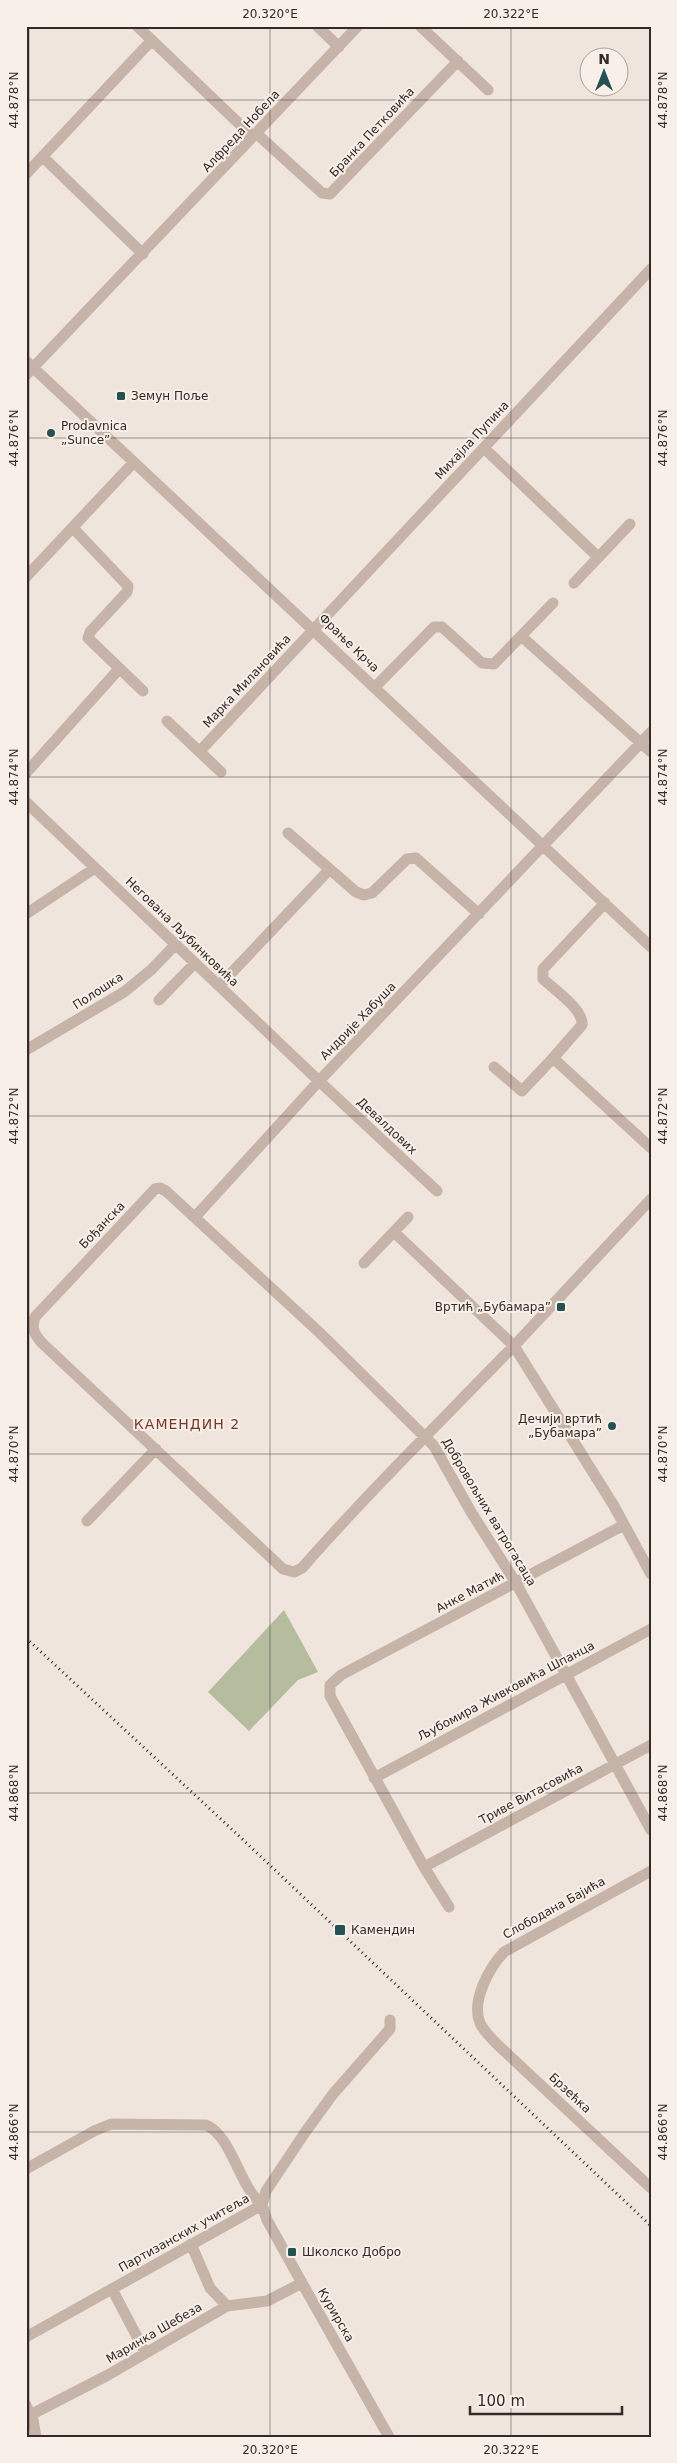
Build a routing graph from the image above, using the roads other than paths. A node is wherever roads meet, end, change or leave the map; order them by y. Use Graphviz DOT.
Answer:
graph roads {
  1 [pos="137,26"];
  2 [pos="317,26"];
  3 [pos="358,26"];
  4 [pos="420,26"];
  5 [pos="152,40"];
  6 [pos="340,46"];
  7 [pos="458,61"];
  8 [pos="488,90"];
  9 [pos="255,136"];
  10 [pos="43,157"];
  11 [pos="26,174"];
  12 [pos="143,254"];
  13 [pos="651,269"];
  14 [pos="29,367"];
  15 [pos="484,448"];
  16 [pos="134,462"];
  17 [pos="630,524"];
  18 [pos="73,528"];
  19 [pos="598,558"];
  20 [pos="26,577"];
  21 [pos="574,583"];
  22 [pos="553,603"];
  23 [pos="314,630"];
  24 [pos="521,636"];
  25 [pos="119,669"];
  26 [pos="375,687"];
  27 [pos="143,692"];
  28 [pos="167,721"];
  29 [pos="651,732"];
  30 [pos="641,743"];
  31 [pos="200,751"];
  32 [pos="651,752"];
  33 [pos="26,772"];
  34 [pos="221,772"];
  35 [pos="26,802"];
  36 [pos="288,833"];
  37 [pos="543,846"];
  38 [pos="95,868"];
  39 [pos="329,870"];
  40 [pos="605,903"];
  41 [pos="26,914"];
  42 [pos="479,914"];
  43 [pos="176,945"];
  44 [pos="651,947"];
  45 [pos="195,963"];
  46 [pos="219,986"];
  47 [pos="159,1000"];
  48 [pos="26,1050"];
  49 [pos="553,1058"];
  50 [pos="494,1067"];
  51 [pos="319,1082"];
  52 [pos="651,1148"];
  53 [pos="437,1191"];
  54 [pos="651,1199"];
  55 [pos="195,1217"];
  56 [pos="408,1217"];
  57 [pos="394,1232"];
  58 [pos="364,1263"];
  59 [pos="514,1346"];
  60 [pos="426,1437"];
  61 [pos="156,1449"];
  62 [pos="87,1521"];
  63 [pos="624,1525"];
  64 [pos="651,1574"];
  65 [pos="516,1583"];
  66 [pos="651,1629"];
  67 [pos="567,1673"];
  68 [pos="651,1745"];
  69 [pos="615,1764"];
  70 [pos="374,1778"];
  71 [pos="651,1830"];
  72 [pos="424,1867"];
  73 [pos="651,1871"];
  74 [pos="449,1907"];
  75 [pos="478,2013"];
  76 [pos="390,2020"];
  77 [pos="26,2169"];
  78 [pos="651,2188"];
  79 [pos="262,2205"];
  80 [pos="191,2244"];
  81 [pos="302,2284"];
  82 [pos="112,2289"];
  83 [pos="228,2306"];
  84 [pos="26,2337"];
  85 [pos="146,2352"];
  86 [pos="26,2406"];
  87 [pos="29,2419"];
  88 [pos="36,2437"];
  89 [pos="390,2437"];
  1 -- 5 [label="street"];
  2 -- 6 [label="street"];
  3 -- 6 [label="street, Алфреда Нобела"];
  4 -- 7 [label="street"];
  5 -- 9 [label="street"];
  5 -- 10 [label="street"];
  6 -- 9 [label="street, Алфреда Нобела"];
  7 -- 8 [label="street"];
  7 -- 9 [label="street, Бранка Петковића"];
  9 -- 12 [label="street, Алфреда Нобела"];
  10 -- 11 [label="street"];
  10 -- 12 [label="street"];
  12 -- 14 [label="street, Алфреда Нобела"];
  13 -- 15 [label="street, Михајла Пупина"];
  14 -- 16 [label="street, Фрање Крча"];
  15 -- 19 [label="street"];
  15 -- 23 [label="street, Михајла Пупина"];
  16 -- 18 [label="street"];
  16 -- 23 [label="street, Фрање Крча"];
  17 -- 19 [label="street"];
  18 -- 20 [label="street"];
  18 -- 25 [label="street"];
  19 -- 21 [label="street"];
  22 -- 24 [label="street"];
  23 -- 26 [label="street, Фрање Крча"];
  23 -- 31 [label="street, Марка Милановића"];
  24 -- 26 [label="street"];
  24 -- 30 [label="street"];
  25 -- 27 [label="street"];
  25 -- 33 [label="street"];
  26 -- 37 [label="street, Фрање Крча"];
  28 -- 31 [label="street"];
  29 -- 30 [label="street, Андрије Хабуша"];
  30 -- 32 [label="street"];
  30 -- 37 [label="street, Андрије Хабуша"];
  31 -- 34 [label="street"];
  35 -- 38 [label="street, Негована Љубинковића"];
  36 -- 39 [label="street"];
  37 -- 40 [label="street, Фрање Крча"];
  37 -- 42 [label="street, Андрије Хабуша"];
  38 -- 41 [label="street"];
  38 -- 43 [label="street, Негована Љубинковића"];
  39 -- 42 [label="street"];
  39 -- 46 [label="street"];
  40 -- 44 [label="street, Фрање Крча"];
  40 -- 49 [label="street"];
  42 -- 51 [label="street, Андрије Хабуша"];
  43 -- 45 [label="street, Негована Љубинковића"];
  43 -- 48 [label="street, Полошка"];
  45 -- 46 [label="street, Негована Љубинковића"];
  45 -- 47 [label="street"];
  46 -- 51 [label="street, Негована Љубинковића"];
  49 -- 50 [label="street"];
  49 -- 52 [label="street"];
  51 -- 53 [label="street, Девалдових"];
  51 -- 55 [label="street, Андрије Хабуша"];
  54 -- 59 [label="street"];
  55 -- 60 [label="street, Добровољних ватрогасаца"];
  55 -- 61 [label="street, Бођанска"];
  56 -- 57 [label="street"];
  57 -- 58 [label="street"];
  57 -- 59 [label="street"];
  59 -- 60 [label="street"];
  59 -- 63 [label="street"];
  60 -- 61 [label="street"];
  60 -- 65 [label="street, Добровољних ватрогасаца"];
  61 -- 62 [label="street"];
  63 -- 64 [label="street"];
  63 -- 65 [label="street, Анке Матић"];
  65 -- 67 [label="street, Добровољних ватрогасаца"];
  65 -- 70 [label="street, Анке Матић"];
  66 -- 67 [label="street, Љубомира Живковића Шпанца"];
  67 -- 69 [label="street, Добровољних ватрогасаца"];
  67 -- 70 [label="street, Љубомира Живковића Шпанца"];
  68 -- 69 [label="street, Триве Витасовића"];
  69 -- 71 [label="street, Добровољних ватрогасаца"];
  69 -- 72 [label="street, Триве Витасовића"];
  70 -- 72 [label="street"];
  72 -- 74 [label="street"];
  73 -- 75 [label="street, Слободана Бајића"];
  75 -- 78 [label="street, Брзећка"];
  76 -- 79 [label="street, Партизанских учитеља"];
  77 -- 79 [label="street, Курирска"];
  79 -- 80 [label="street, Партизанских учитеља"];
  79 -- 81 [label="street, Курирска"];
  80 -- 82 [label="street, Партизанских учитеља"];
  80 -- 83 [label="street"];
  81 -- 83 [label="street, Маринка Шебеза"];
  81 -- 89 [label="street, Курирска"];
  82 -- 84 [label="street, Партизанских учитеља"];
  82 -- 85 [label="street"];
  83 -- 85 [label="street, Маринка Шебеза"];
  85 -- 87 [label="street, Маринка Шебеза"];
  86 -- 87 [label="street"];
  87 -- 88 [label="street"];
}
